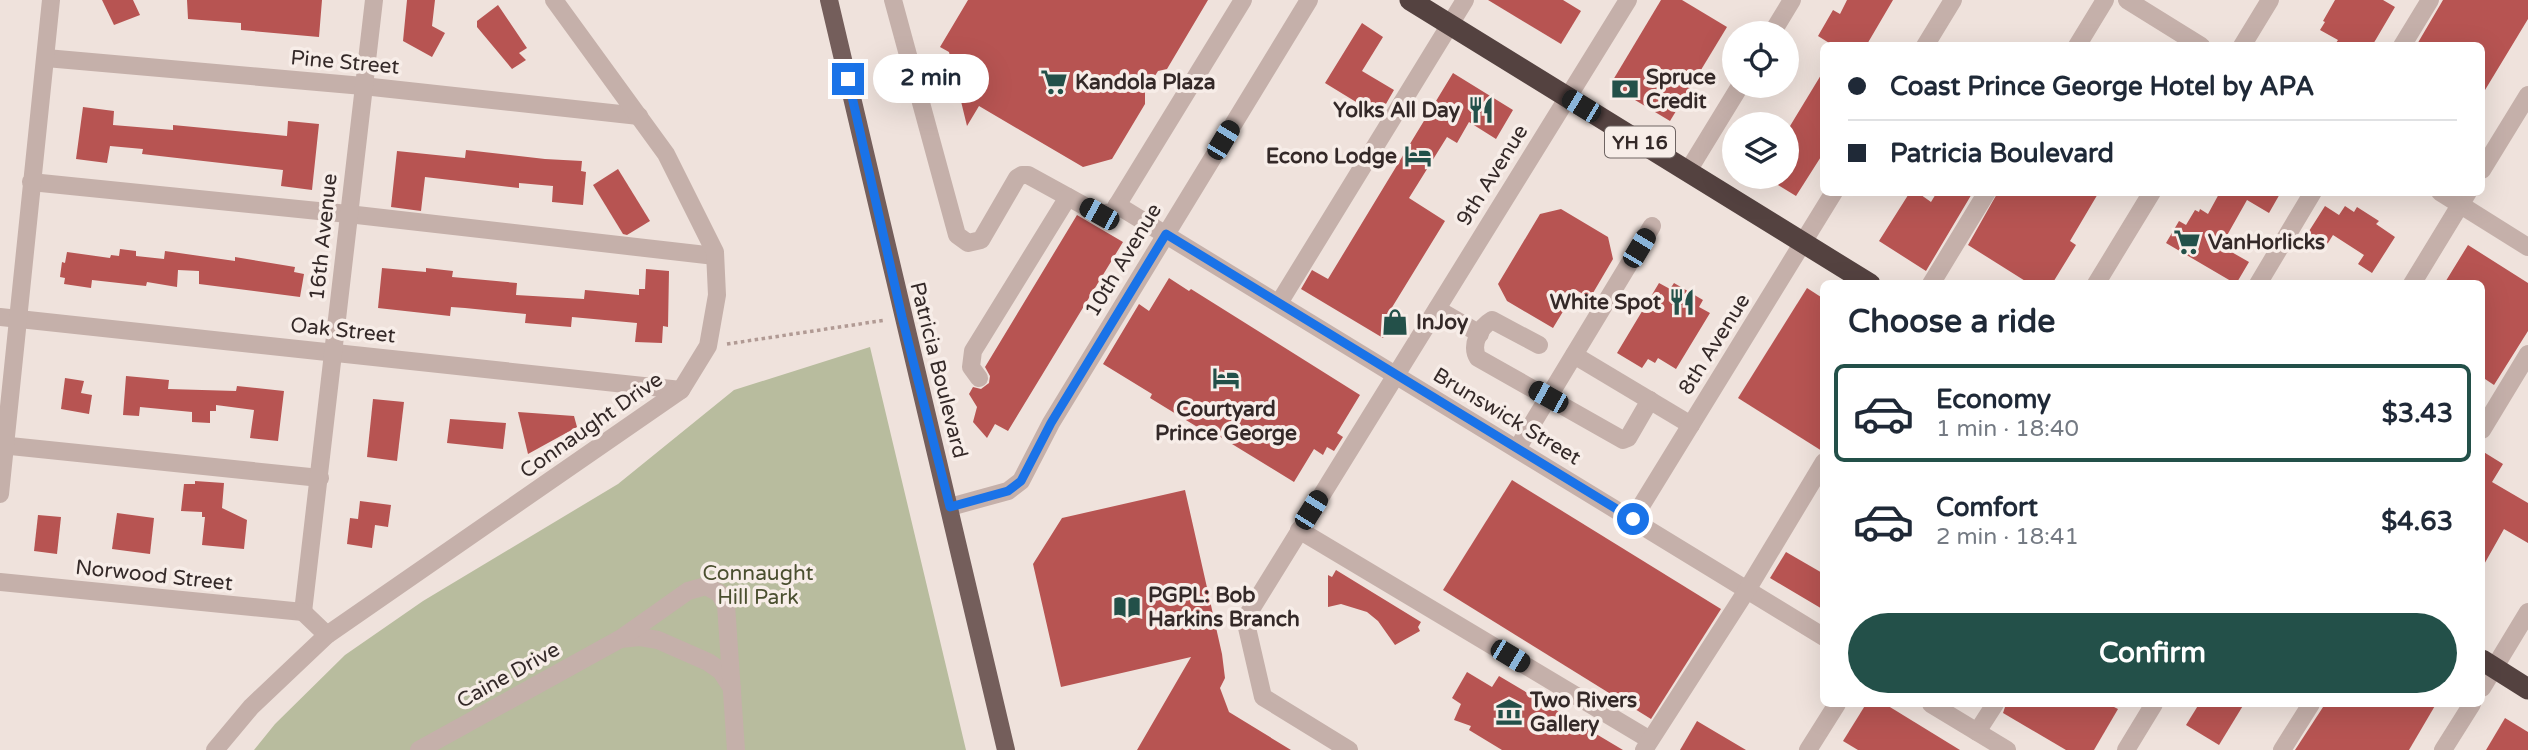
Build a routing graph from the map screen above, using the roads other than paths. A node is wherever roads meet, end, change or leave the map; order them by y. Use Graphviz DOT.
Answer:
graph roads {
  1 [pos="51,0"];
  2 [pos="374,0"];
  3 [pos="554,0"];
  4 [pos="829,0"];
  5 [pos="893,0"];
  6 [pos="1243,0"];
  7 [pos="1309,0"];
  8 [pos="1410,0"];
  9 [pos="1465,0"];
  10 [pos="1628,0"];
  11 [pos="1792,0"];
  12 [pos="1953,0"];
  13 [pos="2105,0"];
  14 [pos="2127,0"];
  15 [pos="2270,0"];
  16 [pos="2430,0"];
  17 [pos="1779,21"];
  18 [pos="1450,24"];
  19 [pos="1927,42"];
  20 [pos="2079,42"];
  21 [pos="2195,42"];
  22 [pos="2244,42"];
  23 [pos="2404,42"];
  24 [pos="46,58"];
  25 [pos="363,86"];
  26 [pos="2528,95"];
  27 [pos="1567,97"];
  28 [pos="1733,98"];
  29 [pos="639,116"];
  30 [pos="2485,165"];
  31 [pos="1688,171"];
  32 [pos="31,183"];
  33 [pos="1832,196"];
  34 [pos="1985,196"];
  35 [pos="2150,196"];
  36 [pos="2311,196"];
  37 [pos="1068,197"];
  38 [pos="2464,199"];
  39 [pos="1117,205"];
  40 [pos="348,214"];
  41 [pos="1652,226"];
  42 [pos="1166,234"];
  43 [pos="1804,242"];
  44 [pos="2528,247"];
  45 [pos="715,256"];
  46 [pos="1864,280"];
  47 [pos="1933,280"];
  48 [pos="2098,280"];
  49 [pos="2260,280"];
  50 [pos="2414,280"];
  51 [pos="1279,303"];
  52 [pos="1437,309"];
  53 [pos="9,318"];
  54 [pos="1480,334"];
  55 [pos="1539,345"];
  56 [pos="333,352"];
  57 [pos="2528,354"];
  58 [pos="1574,355"];
  59 [pos="1396,375"];
  60 [pos="979,378"];
  61 [pos="681,390"];
  62 [pos="1548,397"];
  63 [pos="1650,400"];
  64 [pos="1691,425"];
  65 [pos="2485,425"];
  66 [pos="3,445"];
  67 [pos="1517,449"];
  68 [pos="1820,469"];
  69 [pos="320,478"];
  70 [pos="0,494"];
  71 [pos="950,507"];
  72 [pos="1633,519"];
  73 [pos="1299,530"];
  74 [pos="0,583"];
  75 [pos="1746,590"];
  76 [pos="303,612"];
  77 [pos="2528,612"];
  78 [pos="327,635"];
  79 [pos="1820,635"];
  80 [pos="620,639"];
  81 [pos="2488,664"];
  82 [pos="732,688"];
  83 [pos="2528,689"];
  84 [pos="1835,707"];
  85 [pos="1936,707"];
  86 [pos="1993,707"];
  87 [pos="2152,707"];
  88 [pos="2309,707"];
  89 [pos="2470,707"];
  90 [pos="1978,732"];
  91 [pos="1647,745"];
  92 [pos="215,750"];
  93 [pos="419,750"];
  94 [pos="736,750"];
  95 [pos="1006,750"];
  96 [pos="1349,750"];
  97 [pos="1808,750"];
  98 [pos="2007,750"];
  99 [pos="2126,750"];
  100 [pos="2281,750"];
  101 [pos="2443,750"];
  1 -- 24 [label="street"];
  2 -- 25 [label="street, 16th Avenue"];
  3 -- 29 [label="street, Connaught Drive"];
  4 -- 71 [label="main road, Patricia Boulevard"];
  5 -- 37 [label="street"];
  6 -- 39 [label="street"];
  7 -- 42 [label="street, 10th Avenue"];
  8 -- 18 [label="highway, YH 16"];
  9 -- 18 [label="street"];
  10 -- 27 [label="street, 9th Avenue"];
  11 -- 17 [label="street"];
  12 -- 19 [label="street"];
  13 -- 20 [label="street"];
  14 -- 21 [label="street"];
  15 -- 22 [label="street"];
  16 -- 23 [label="street"];
  18 -- 27 [label="highway, YH 16"];
  18 -- 51 [label="street"];
  24 -- 25 [label="street, Pine Street"];
  24 -- 32 [label="street"];
  25 -- 29 [label="street, Pine Street"];
  25 -- 40 [label="street, 16th Avenue"];
  26 -- 30 [label="street"];
  27 -- 31 [label="highway, YH 16"];
  27 -- 52 [label="street, 9th Avenue"];
  28 -- 31 [label="street"];
  29 -- 45 [label="street, Connaught Drive"];
  31 -- 43 [label="highway, YH 16"];
  32 -- 40 [label="street"];
  32 -- 53 [label="street"];
  33 -- 43 [label="street, 8th Avenue"];
  34 -- 47 [label="street"];
  35 -- 48 [label="street"];
  36 -- 49 [label="street"];
  37 -- 39 [label="street"];
  37 -- 60 [label="street"];
  38 -- 44 [label="street"];
  38 -- 50 [label="street"];
  39 -- 42 [label="street, Brunswick Street"];
  40 -- 45 [label="street"];
  40 -- 56 [label="street, 16th Avenue"];
  41 -- 58 [label="street"];
  42 -- 51 [label="street, Brunswick Street"];
  42 -- 71 [label="street, 10th Avenue"];
  43 -- 46 [label="highway, YH 16"];
  43 -- 64 [label="street, 8th Avenue"];
  45 -- 61 [label="street, Connaught Drive"];
  51 -- 59 [label="street, Brunswick Street"];
  52 -- 54 [label="street"];
  52 -- 59 [label="street, 9th Avenue"];
  53 -- 56 [label="street, Oak Street"];
  53 -- 66 [label="street"];
  54 -- 55 [label="street"];
  54 -- 62 [label="street"];
  56 -- 61 [label="street, Oak Street"];
  56 -- 69 [label="street, 16th Avenue"];
  57 -- 65 [label="street"];
  58 -- 62 [label="street"];
  58 -- 63 [label="street"];
  59 -- 67 [label="street, Brunswick Street"];
  59 -- 73 [label="street, 9th Avenue"];
  61 -- 78 [label="street, Connaught Drive"];
  62 -- 63 [label="street"];
  62 -- 67 [label="street"];
  63 -- 64 [label="street"];
  64 -- 72 [label="street, 8th Avenue"];
  66 -- 69 [label="street"];
  66 -- 70 [label="street"];
  67 -- 72 [label="street, Brunswick Street"];
  68 -- 75 [label="street"];
  69 -- 76 [label="street, 16th Avenue"];
  71 -- 95 [label="main road, Patricia Boulevard"];
  72 -- 75 [label="street, Brunswick Street"];
  73 -- 91 [label="street"];
  73 -- 96 [label="street, 9th Avenue"];
  74 -- 76 [label="street, Norwood Street"];
  75 -- 79 [label="street, Brunswick Street"];
  75 -- 91 [label="street"];
  76 -- 78 [label="street"];
  77 -- 81 [label="street"];
  78 -- 92 [label="street, Connaught Drive"];
  80 -- 82 [label="street, Caine Drive"];
  80 -- 82 [label="street, Caine Drive"];
  80 -- 93 [label="street, Caine Drive"];
  81 -- 83 [label="highway"];
  82 -- 94 [label="street, Caine Drive"];
  84 -- 97 [label="street"];
  85 -- 90 [label="street"];
  86 -- 90 [label="street"];
  87 -- 99 [label="street"];
  88 -- 100 [label="street"];
  89 -- 101 [label="street"];
  90 -- 98 [label="street"];
}
